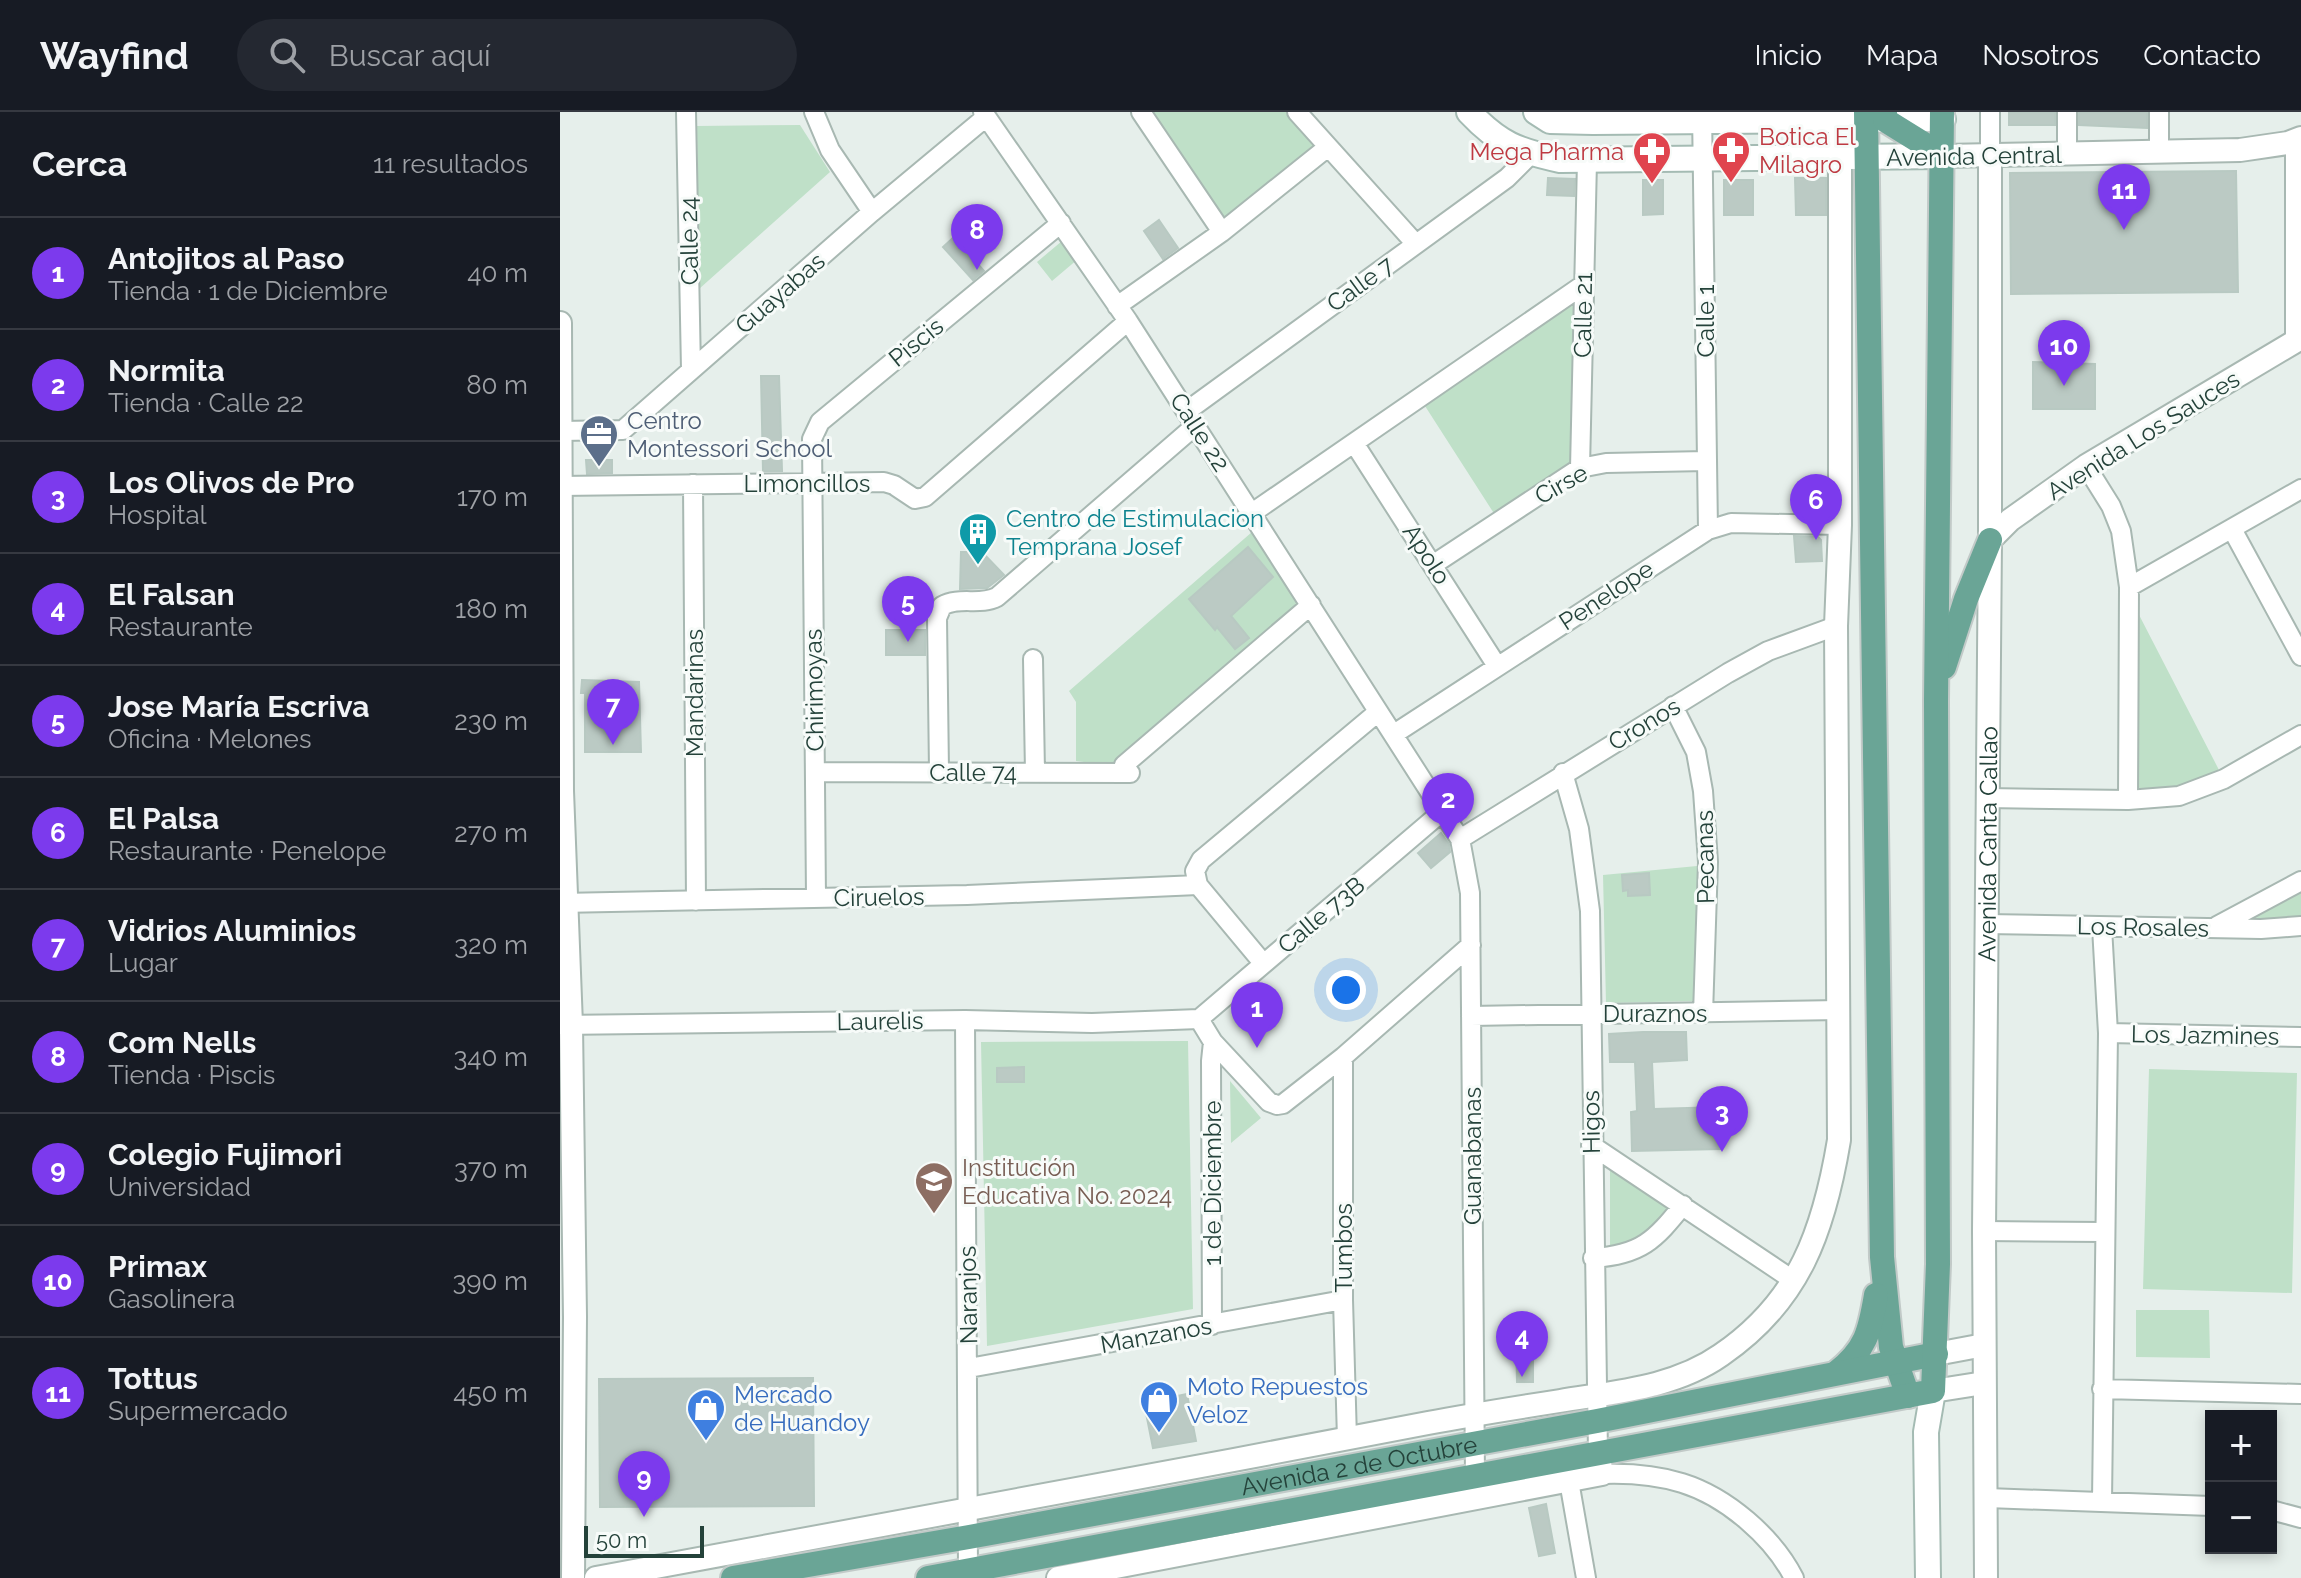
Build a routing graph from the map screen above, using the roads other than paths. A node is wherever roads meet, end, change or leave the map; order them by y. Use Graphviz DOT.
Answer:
graph roads {
  1 [pos="686,112"];
  2 [pos="814,112"];
  3 [pos="1141,112"];
  4 [pos="1297,112"];
  5 [pos="1469,112"];
  6 [pos="1536,112"];
  7 [pos="1990,112"];
  8 [pos="2067,112"];
  9 [pos="2159,112"];
  10 [pos="984,114"];
  11 [pos="1840,116"];
  12 [pos="1876,116"];
  13 [pos="1942,116"];
  14 [pos="1702,117"];
  15 [pos="2298,139"];
  16 [pos="1328,147"];
  17 [pos="2159,152"];
  18 [pos="1531,154"];
  19 [pos="2067,154"];
  20 [pos="1943,156"];
  21 [pos="1990,156"];
  22 [pos="1866,157"];
  23 [pos="1703,158"];
  24 [pos="1840,158"];
  25 [pos="1587,161"];
  26 [pos="872,212"];
  27 [pos="1061,223"];
  28 [pos="1222,232"];
  29 [pos="1415,243"];
  30 [pos="1583,285"];
  31 [pos="1122,314"];
  32 [pos="560,323"];
  33 [pos="2298,339"];
  34 [pos="691,370"];
  35 [pos="1191,418"];
  36 [pos="561,431"];
  37 [pos="1354,443"];
  38 [pos="1706,461"];
  39 [pos="2086,466"];
  40 [pos="1580,468"];
  41 [pos="812,482"];
  42 [pos="693,484"];
  43 [pos="561,486"];
  44 [pos="2301,489"];
  45 [pos="1252,513"];
  46 [pos="1840,525"];
  47 [pos="2232,529"];
  48 [pos="1708,530"];
  49 [pos="1990,540"];
  50 [pos="1434,564"];
  51 [pos="2129,587"];
  52 [pos="1311,605"];
  53 [pos="1836,626"];
  54 [pos="2301,656"];
  55 [pos="1033,659"];
  56 [pos="1497,666"];
  57 [pos="1936,701"];
  58 [pos="1673,706"];
  59 [pos="1378,712"];
  60 [pos="1394,734"];
  61 [pos="2301,735"];
  62 [pos="939,771"];
  63 [pos="815,772"];
  64 [pos="1035,772"];
  65 [pos="1563,773"];
  66 [pos="1986,798"];
  67 [pos="2128,800"];
  68 [pos="1443,811"];
  69 [pos="1460,839"];
  70 [pos="2301,881"];
  71 [pos="1198,885"];
  72 [pos="816,898"];
  73 [pos="696,901"];
  74 [pos="563,903"];
  75 [pos="1986,924"];
  76 [pos="2301,926"];
  77 [pos="2102,927"];
  78 [pos="2214,927"];
  79 [pos="1471,945"];
  80 [pos="1263,963"];
  81 [pos="1840,1010"];
  82 [pos="1590,1013"];
  83 [pos="1703,1014"];
  84 [pos="1471,1016"];
  85 [pos="1199,1019"];
  86 [pos="965,1020"];
  87 [pos="565,1025"];
  88 [pos="2108,1033"];
  89 [pos="2301,1037"];
  90 [pos="1213,1042"];
  91 [pos="1343,1057"];
  92 [pos="1591,1145"];
  93 [pos="1683,1205"];
  94 [pos="1984,1231"];
  95 [pos="2104,1232"];
  96 [pos="1882,1257"];
  97 [pos="1593,1258"];
  98 [pos="1793,1280"];
  99 [pos="1343,1300"];
  100 [pos="1212,1325"];
  101 [pos="1984,1345"];
  102 [pos="1936,1354"];
  103 [pos="1895,1361"];
  104 [pos="969,1368"];
  105 [pos="1833,1374"];
  106 [pos="1984,1383"];
  107 [pos="2102,1389"];
  108 [pos="1933,1391"];
  109 [pos="2301,1394"];
  110 [pos="1596,1395"];
  111 [pos="1908,1396"];
  112 [pos="1474,1414"];
  113 [pos="1597,1421"];
  114 [pos="1926,1432"];
  115 [pos="1347,1439"];
  116 [pos="1475,1442"];
  117 [pos="1600,1463"];
  118 [pos="1475,1475"];
  119 [pos="1569,1481"];
  120 [pos="1987,1498"];
  121 [pos="2102,1501"];
  122 [pos="2301,1502"];
  123 [pos="2205,1506"];
  124 [pos="2277,1508"];
  125 [pos="969,1511"];
  126 [pos="2277,1512"];
  127 [pos="2301,1518"];
  128 [pos="969,1537"];
  129 [pos="968,1571"];
  130 [pos="1132,1572"];
  131 [pos="573,1578"];
  132 [pos="596,1578"];
  133 [pos="733,1578"];
  134 [pos="928,1578"];
  135 [pos="1058,1578"];
  136 [pos="1586,1578"];
  137 [pos="1794,1578"];
  138 [pos="1928,1578"];
  139 [pos="1986,1578"];
  1 -- 34 [label="street, Calle 24"];
  2 -- 26 [label="street"];
  3 -- 28 [label="street"];
  4 -- 16 [label="street"];
  5 -- 18 [label="main road, Avenida Central"];
  6 -- 14 [label="main road, Avenida Central"];
  7 -- 21 [label="street, Avenida Canta Callao"];
  8 -- 19 [label="street"];
  9 -- 17 [label="street"];
  10 -- 26 [label="street, Guayabas"];
  10 -- 27 [label="street, Calle 22"];
  11 -- 12 [label="main road, Avenida Central"];
  11 -- 14 [label="main road, Avenida Central"];
  11 -- 24 [label="street"];
  12 -- 13 [label="main road, Avenida Central"];
  12 -- 20 [label="main road"];
  12 -- 22 [label="main road, Avenida Canta Callao"];
  13 -- 20 [label="main road, Avenida Canta Callao"];
  14 -- 23 [label="street, Calle 1"];
  15 -- 17 [label="street, Avenida Central"];
  15 -- 33 [label="street"];
  16 -- 28 [label="street"];
  16 -- 29 [label="street"];
  17 -- 19 [label="street, Avenida Central"];
  18 -- 25 [label="main road, Avenida Central"];
  18 -- 29 [label="street, Calle 7"];
  19 -- 21 [label="street, Avenida Central"];
  20 -- 21 [label="street, Avenida Central"];
  20 -- 22 [label="main road, Avenida Central"];
  20 -- 57 [label="main road, Avenida Canta Callao"];
  21 -- 49 [label="street, Avenida Canta Callao"];
  22 -- 24 [label="main road, Avenida Central"];
  22 -- 96 [label="main road, Avenida Canta Callao"];
  23 -- 24 [label="main road, Avenida Central"];
  23 -- 25 [label="main road, Avenida Central"];
  23 -- 38 [label="street, Calle 1"];
  24 -- 46 [label="street"];
  25 -- 30 [label="street, Calle 21"];
  26 -- 34 [label="street, Guayabas"];
  27 -- 31 [label="street, Calle 22"];
  27 -- 41 [label="street, Piscis"];
  28 -- 31 [label="street"];
  29 -- 35 [label="street, Calle 7"];
  30 -- 37 [label="street"];
  30 -- 40 [label="street, Calle 21"];
  31 -- 35 [label="street, Calle 22"];
  31 -- 41 [label="street, Limoncillos"];
  32 -- 36 [label="street"];
  33 -- 39 [label="street, Avenida Los Sauces"];
  34 -- 36 [label="street, Guayabas"];
  35 -- 45 [label="street, Calle 22"];
  35 -- 62 [label="street, Calle 7"];
  36 -- 43 [label="street"];
  37 -- 45 [label="street"];
  37 -- 50 [label="street, Apolo"];
  38 -- 40 [label="street, Cirse"];
  38 -- 48 [label="street, Calle 1"];
  39 -- 49 [label="street, Avenida Los Sauces"];
  39 -- 51 [label="street"];
  40 -- 50 [label="street, Cirse"];
  41 -- 42 [label="street, Limoncillos"];
  41 -- 63 [label="street, Chirimoyas"];
  42 -- 43 [label="street, Limoncillos"];
  42 -- 73 [label="street, Mandarinas"];
  43 -- 74 [label="street"];
  44 -- 47 [label="street"];
  45 -- 52 [label="street, Calle 22"];
  46 -- 48 [label="street, Penelope"];
  46 -- 53 [label="street"];
  47 -- 51 [label="street"];
  47 -- 54 [label="street"];
  48 -- 56 [label="street, Penelope"];
  49 -- 57 [label="main road"];
  49 -- 66 [label="street, Avenida Canta Callao"];
  50 -- 56 [label="street, Apolo"];
  51 -- 67 [label="street"];
  52 -- 59 [label="street, Calle 22"];
  52 -- 64 [label="street, Calle 74"];
  53 -- 58 [label="street, Cronos"];
  53 -- 81 [label="street"];
  55 -- 64 [label="street"];
  56 -- 60 [label="street, Penelope"];
  57 -- 102 [label="main road, Avenida Canta Callao"];
  58 -- 65 [label="street, Cronos"];
  58 -- 83 [label="street, Pecanas"];
  59 -- 60 [label="street, Calle 22"];
  59 -- 71 [label="street"];
  60 -- 68 [label="street, Calle 22"];
  61 -- 67 [label="street"];
  62 -- 63 [label="street, Calle 74"];
  62 -- 64 [label="street, Calle 74"];
  63 -- 72 [label="street, Chirimoyas"];
  65 -- 69 [label="street, Cronos"];
  65 -- 82 [label="street, Higos"];
  66 -- 67 [label="street"];
  66 -- 75 [label="street, Avenida Canta Callao"];
  68 -- 69 [label="street, Calle 22"];
  68 -- 80 [label="street, Calle 73B"];
  69 -- 79 [label="street, Guanabanas"];
  70 -- 78 [label="street"];
  71 -- 72 [label="street, Ciruelos"];
  71 -- 80 [label="street"];
  72 -- 73 [label="street, Ciruelos"];
  73 -- 74 [label="street, Ciruelos"];
  74 -- 87 [label="street"];
  75 -- 77 [label="street, Los Rosales"];
  75 -- 94 [label="street, Avenida Canta Callao"];
  76 -- 78 [label="street, Los Rosales"];
  77 -- 78 [label="street, Los Rosales"];
  77 -- 88 [label="street"];
  79 -- 84 [label="street, Guanabanas"];
  79 -- 91 [label="street"];
  80 -- 85 [label="street, Calle 73B"];
  81 -- 83 [label="street, Duraznos"];
  81 -- 98 [label="street"];
  82 -- 83 [label="street, Duraznos"];
  82 -- 84 [label="street, Duraznos"];
  82 -- 92 [label="street, Higos"];
  84 -- 112 [label="street, Guanabanas"];
  85 -- 86 [label="street, Laurelis"];
  85 -- 90 [label="street"];
  86 -- 87 [label="street, Laurelis"];
  86 -- 104 [label="street, Naranjos"];
  87 -- 131 [label="street"];
  88 -- 89 [label="street, Los Jazmines"];
  88 -- 95 [label="street"];
  90 -- 91 [label="street"];
  90 -- 100 [label="street, 1 de Diciembre"];
  91 -- 99 [label="street, Tumbos"];
  92 -- 93 [label="street"];
  92 -- 97 [label="street, Higos"];
  93 -- 97 [label="street"];
  93 -- 98 [label="street"];
  94 -- 95 [label="street"];
  94 -- 101 [label="street, Avenida Canta Callao"];
  95 -- 107 [label="street"];
  96 -- 103 [label="main road, Avenida Canta Callao"];
  96 -- 105 [label="main road"];
  97 -- 110 [label="street, Higos"];
  98 -- 110 [label="street"];
  99 -- 100 [label="street, Manzanos"];
  99 -- 115 [label="street, Tumbos"];
  100 -- 104 [label="street, Manzanos"];
  101 -- 102 [label="street, Avenida 2 de Octubre"];
  101 -- 106 [label="street, Avenida Canta Callao"];
  102 -- 103 [label="main road, Avenida 2 de Octubre"];
  102 -- 108 [label="main road, Avenida Canta Callao"];
  103 -- 105 [label="main road, Avenida 2 de Octubre"];
  103 -- 111 [label="main road, Avenida Canta Callao"];
  104 -- 125 [label="street, Naranjos"];
  105 -- 113 [label="main road, Avenida 2 de Octubre"];
  106 -- 108 [label="street, Avenida 2 de Octubre"];
  106 -- 120 [label="street, Avenida Canta Callao"];
  107 -- 109 [label="street"];
  107 -- 121 [label="street"];
  108 -- 111 [label="main road, Avenida 2 de Octubre"];
  108 -- 114 [label="main road, Avenida Canta Callao"];
  110 -- 112 [label="street, Avenida 2 de Octubre"];
  110 -- 113 [label="street, Higos"];
  111 -- 114 [label="main road, Avenida Canta Callao"];
  111 -- 117 [label="main road, Avenida 2 de Octubre"];
  112 -- 115 [label="street, Avenida 2 de Octubre"];
  112 -- 116 [label="street, Guanabanas"];
  113 -- 116 [label="main road, Avenida 2 de Octubre"];
  113 -- 117 [label="street, Higos"];
  114 -- 138 [label="main road, Avenida Canta Callao"];
  115 -- 125 [label="street, Avenida 2 de Octubre"];
  116 -- 118 [label="street, Guanabanas"];
  116 -- 128 [label="main road, Avenida 2 de Octubre"];
  117 -- 118 [label="main road, Avenida 2 de Octubre"];
  117 -- 119 [label="street"];
  117 -- 137 [label="street"];
  118 -- 129 [label="main road, Avenida 2 de Octubre"];
  119 -- 130 [label="street"];
  119 -- 136 [label="street"];
  120 -- 121 [label="street"];
  120 -- 139 [label="street, Avenida Canta Callao"];
  121 -- 123 [label="street"];
  122 -- 124 [label="street"];
  125 -- 128 [label="street, Naranjos"];
  125 -- 132 [label="street, Avenida 2 de Octubre"];
  126 -- 127 [label="street"];
  128 -- 129 [label="street, Naranjos"];
  128 -- 133 [label="main road, Avenida 2 de Octubre"];
  129 -- 134 [label="main road, Avenida 2 de Octubre"];
  130 -- 135 [label="street"];
}
